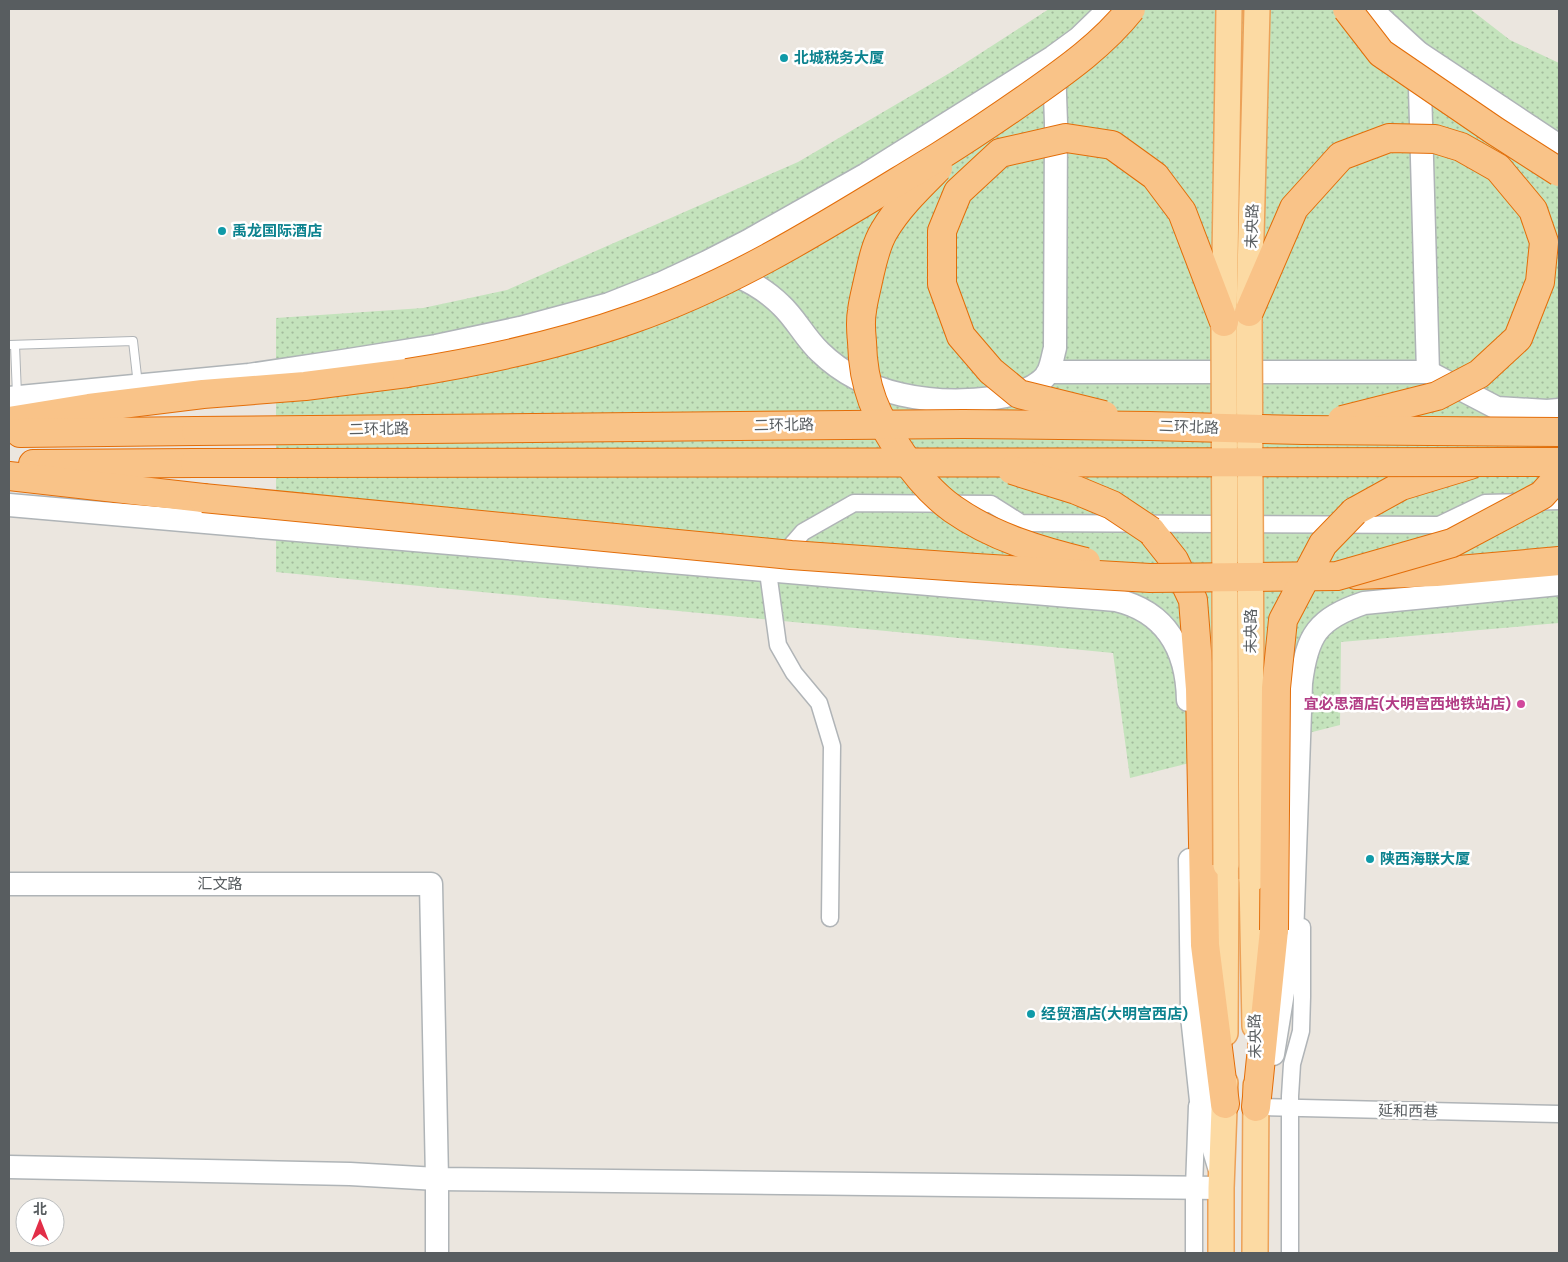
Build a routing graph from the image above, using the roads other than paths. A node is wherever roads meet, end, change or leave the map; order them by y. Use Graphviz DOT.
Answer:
graph roads {
  1 [pos="1108,9"];
  2 [pos="1131,9"];
  3 [pos="1229,9"];
  4 [pos="1257,9"];
  5 [pos="1347,9"];
  6 [pos="1371,9"];
  7 [pos="1419,53"];
  8 [pos="1054,58"];
  9 [pos="972,136"];
  10 [pos="1559,166"];
  11 [pos="707,262"];
  12 [pos="1249,312"];
  13 [pos="1224,322"];
  14 [pos="12,345"];
  15 [pos="1049,372"];
  16 [pos="1428,372"];
  17 [pos="138,387"];
  18 [pos="11,406"];
  19 [pos="1559,410"];
  20 [pos="1150,426"];
  21 [pos="1303,430"];
  22 [pos="1559,432"];
  23 [pos="9,433"];
  24 [pos="1480,462"];
  25 [pos="1559,462"];
  26 [pos="986,463"];
  27 [pos="9,464"];
  28 [pos="9,476"];
  29 [pos="1559,476"];
  30 [pos="1559,501"];
  31 [pos="9,505"];
  32 [pos="1559,561"];
  33 [pos="768,572"];
  34 [pos="1337,576"];
  35 [pos="1150,578"];
  36 [pos="1559,584"];
  37 [pos="9,884"];
  38 [pos="1294,886"];
  39 [pos="830,918"];
  40 [pos="1198,1072"];
  41 [pos="1225,1104"];
  42 [pos="1260,1107"];
  43 [pos="1290,1108"];
  44 [pos="1559,1114"];
  45 [pos="9,1167"];
  46 [pos="437,1179"];
  47 [pos="1221,1181"];
  48 [pos="1194,1188"];
  49 [pos="437,1253"];
  50 [pos="1194,1253"];
  51 [pos="1222,1253"];
  52 [pos="1254,1253"];
  53 [pos="1290,1253"];
  1 -- 8 [label="main road"];
  2 -- 9 [label="highway, bridge"];
  3 -- 13 [label="main road, 未央路, bridge"];
  4 -- 12 [label="main road, 未央路, bridge"];
  5 -- 10 [label="highway, bridge"];
  6 -- 7 [label="main road"];
  7 -- 10 [label="main road"];
  7 -- 16 [label="main road"];
  8 -- 11 [label="main road"];
  8 -- 15 [label="main road"];
  9 -- 18 [label="highway, bridge"];
  9 -- 35 [label="highway, bridge"];
  11 -- 15 [label="main road"];
  11 -- 17 [label="main road"];
  12 -- 21 [label="highway, bridge"];
  12 -- 42 [label="main road, 未央路, bridge"];
  13 -- 20 [label="highway, bridge"];
  13 -- 41 [label="main road, 未央路, bridge"];
  14 -- 17 [label="lane"];
  14 -- 18 [label="lane"];
  15 -- 16 [label="main road"];
  16 -- 19 [label="main road"];
  17 -- 18 [label="main road"];
  20 -- 21 [label="highway, 二环北路, bridge"];
  20 -- 23 [label="highway, 二环北路, bridge"];
  21 -- 22 [label="highway, 二环北路, bridge"];
  24 -- 25 [label="highway, bridge"];
  24 -- 26 [label="highway, bridge"];
  24 -- 42 [label="highway, bridge"];
  26 -- 27 [label="highway, bridge"];
  26 -- 41 [label="highway, bridge"];
  28 -- 35 [label="highway, bridge"];
  29 -- 34 [label="highway, bridge"];
  30 -- 33 [label="street"];
  31 -- 33 [label="main road"];
  32 -- 34 [label="highway, bridge"];
  33 -- 39 [label="street"];
  33 -- 40 [label="main road"];
  34 -- 35 [label="highway, bridge"];
  36 -- 38 [label="main road"];
  37 -- 46 [label="main road, 汇文路"];
  38 -- 42 [label="main road"];
  38 -- 43 [label="street"];
  40 -- 47 [label="main road"];
  40 -- 48 [label="street"];
  41 -- 47 [label="main road, 未央路"];
  42 -- 43 [label="street, 延和西巷"];
  42 -- 52 [label="main road, 未央路"];
  43 -- 44 [label="street, 延和西巷"];
  43 -- 53 [label="street"];
  45 -- 46 [label="main road"];
  46 -- 48 [label="main road"];
  46 -- 49 [label="main road"];
  47 -- 48 [label="main road"];
  47 -- 51 [label="main road, 未央路"];
  48 -- 50 [label="street"];
}
